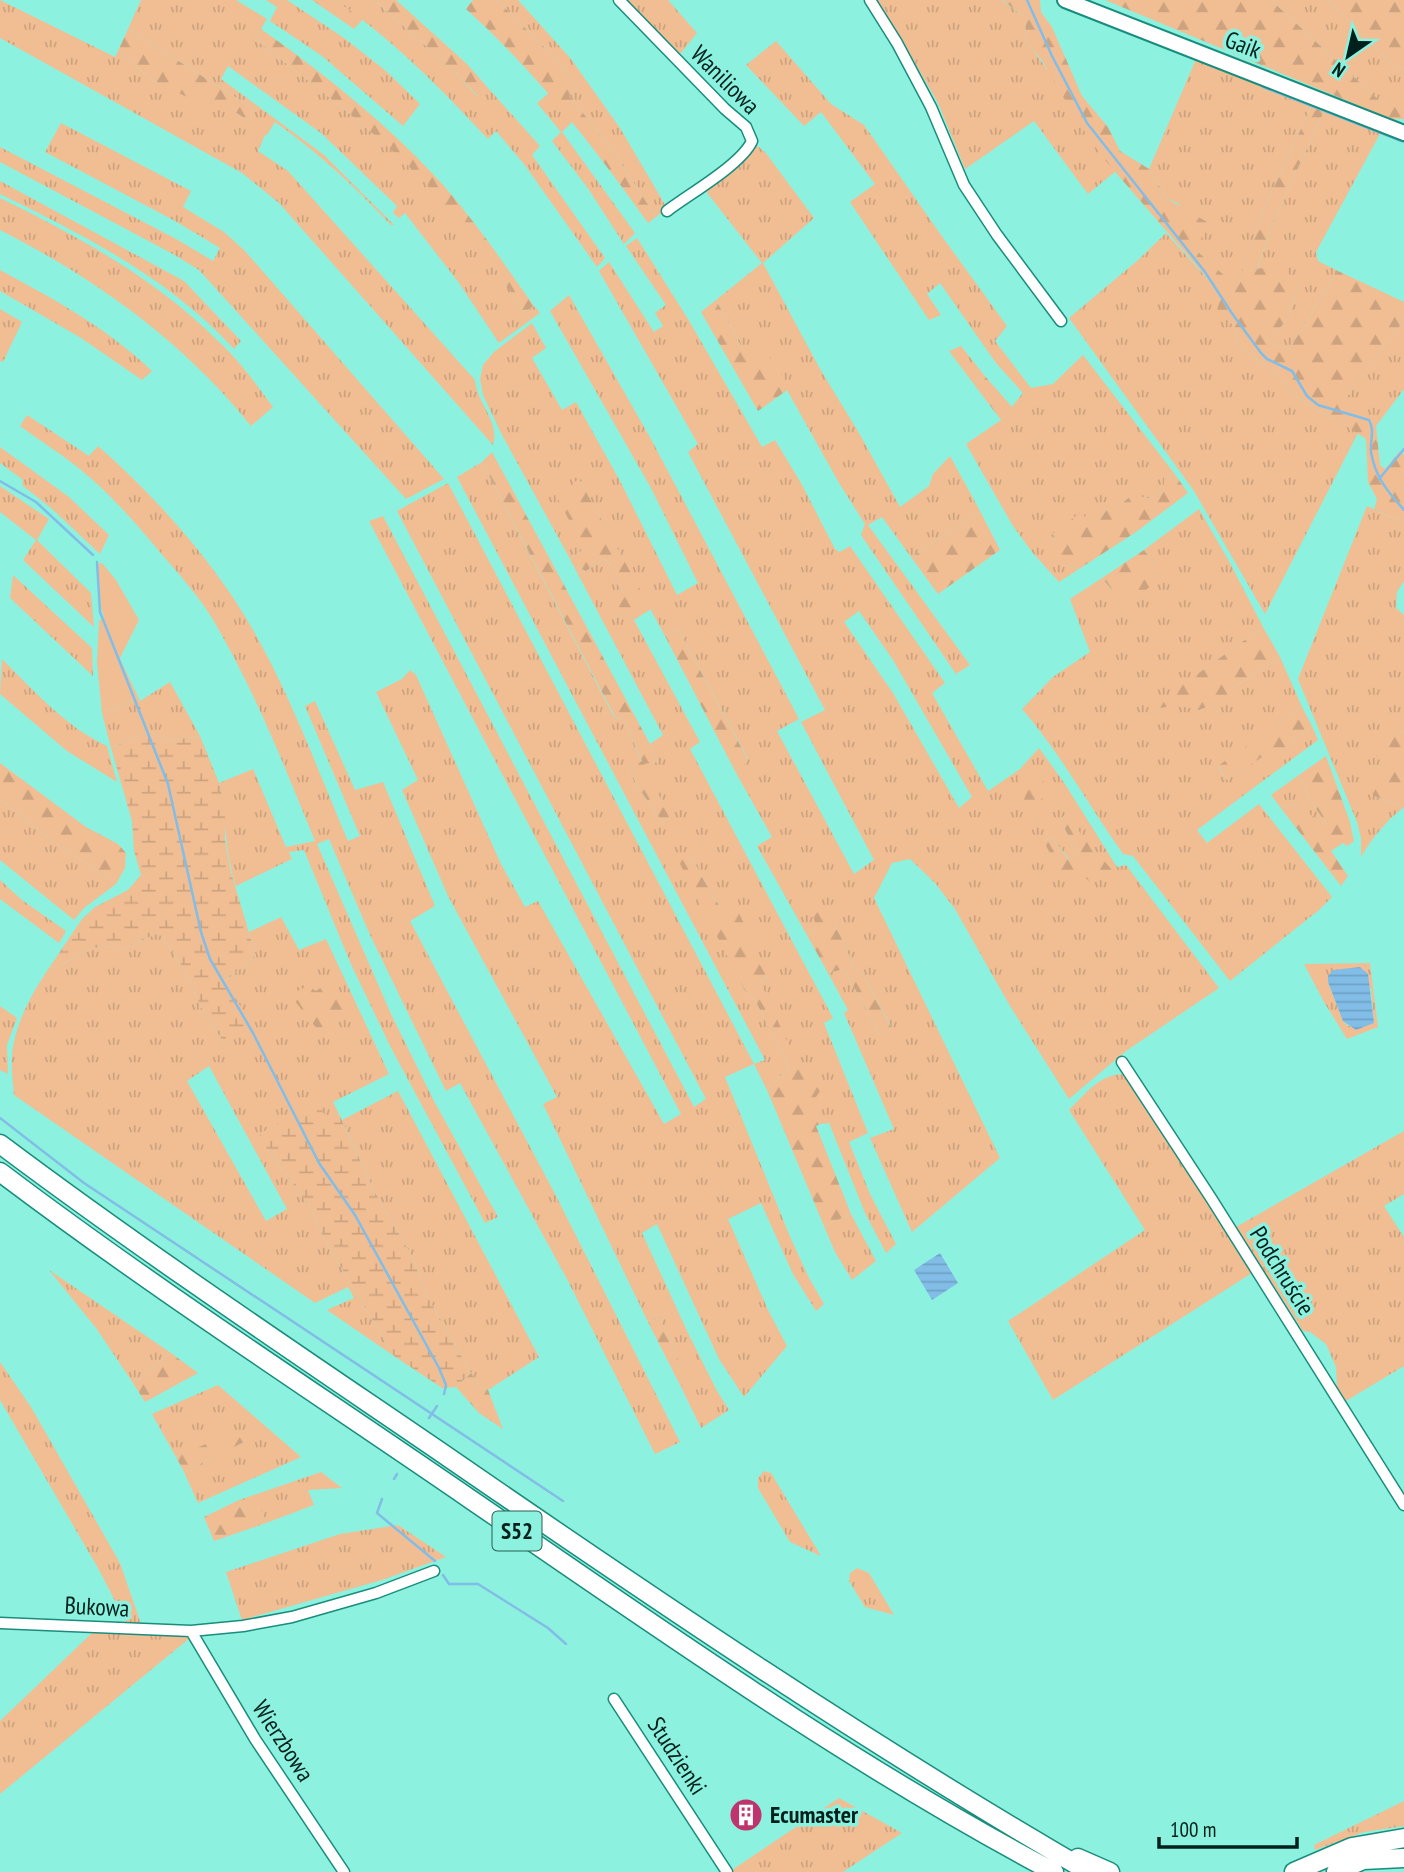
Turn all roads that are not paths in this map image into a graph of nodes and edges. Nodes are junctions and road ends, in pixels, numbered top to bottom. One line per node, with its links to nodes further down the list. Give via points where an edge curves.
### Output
1 (619, 0): 5 (street, Waniliowa, via 746,127 752,141 720,174)
2 (870, 0): 6 (street, via 930,107 964,185)
3 (1065, 0): 4 (street, Gaik)
4 (1404, 133)
5 (667, 211)
6 (1061, 321)
7 (1122, 1062): 10 (street, Podchruście)
8 (0, 1144): 15 (highway, S52, via 141,1247 682,1618)
9 (0, 1172): 17 (highway, S52, via 724,1671)
10 (1404, 1505)
11 (434, 1571): 13 (street, Bukowa, via 292,1617)
12 (0, 1623): 13 (street, Bukowa)
13 (191, 1631): 19 (street, Wierzbowa)
14 (614, 1699): 20 (street, Studzienki)
15 (1012, 1828): 23 (highway, S52); 24 (highway)
16 (1404, 1838): 25 (highway, via 1352,1847)
17 (998, 1842): 21 (highway); 22 (highway, S52)
18 (1404, 1858): 26 (highway, via 1363,1860)
19 (344, 1872)
20 (727, 1872)
21 (1035, 1872)
22 (1054, 1872)
23 (1089, 1872)
24 (1110, 1872)
25 (1294, 1872)
26 (1336, 1872)

